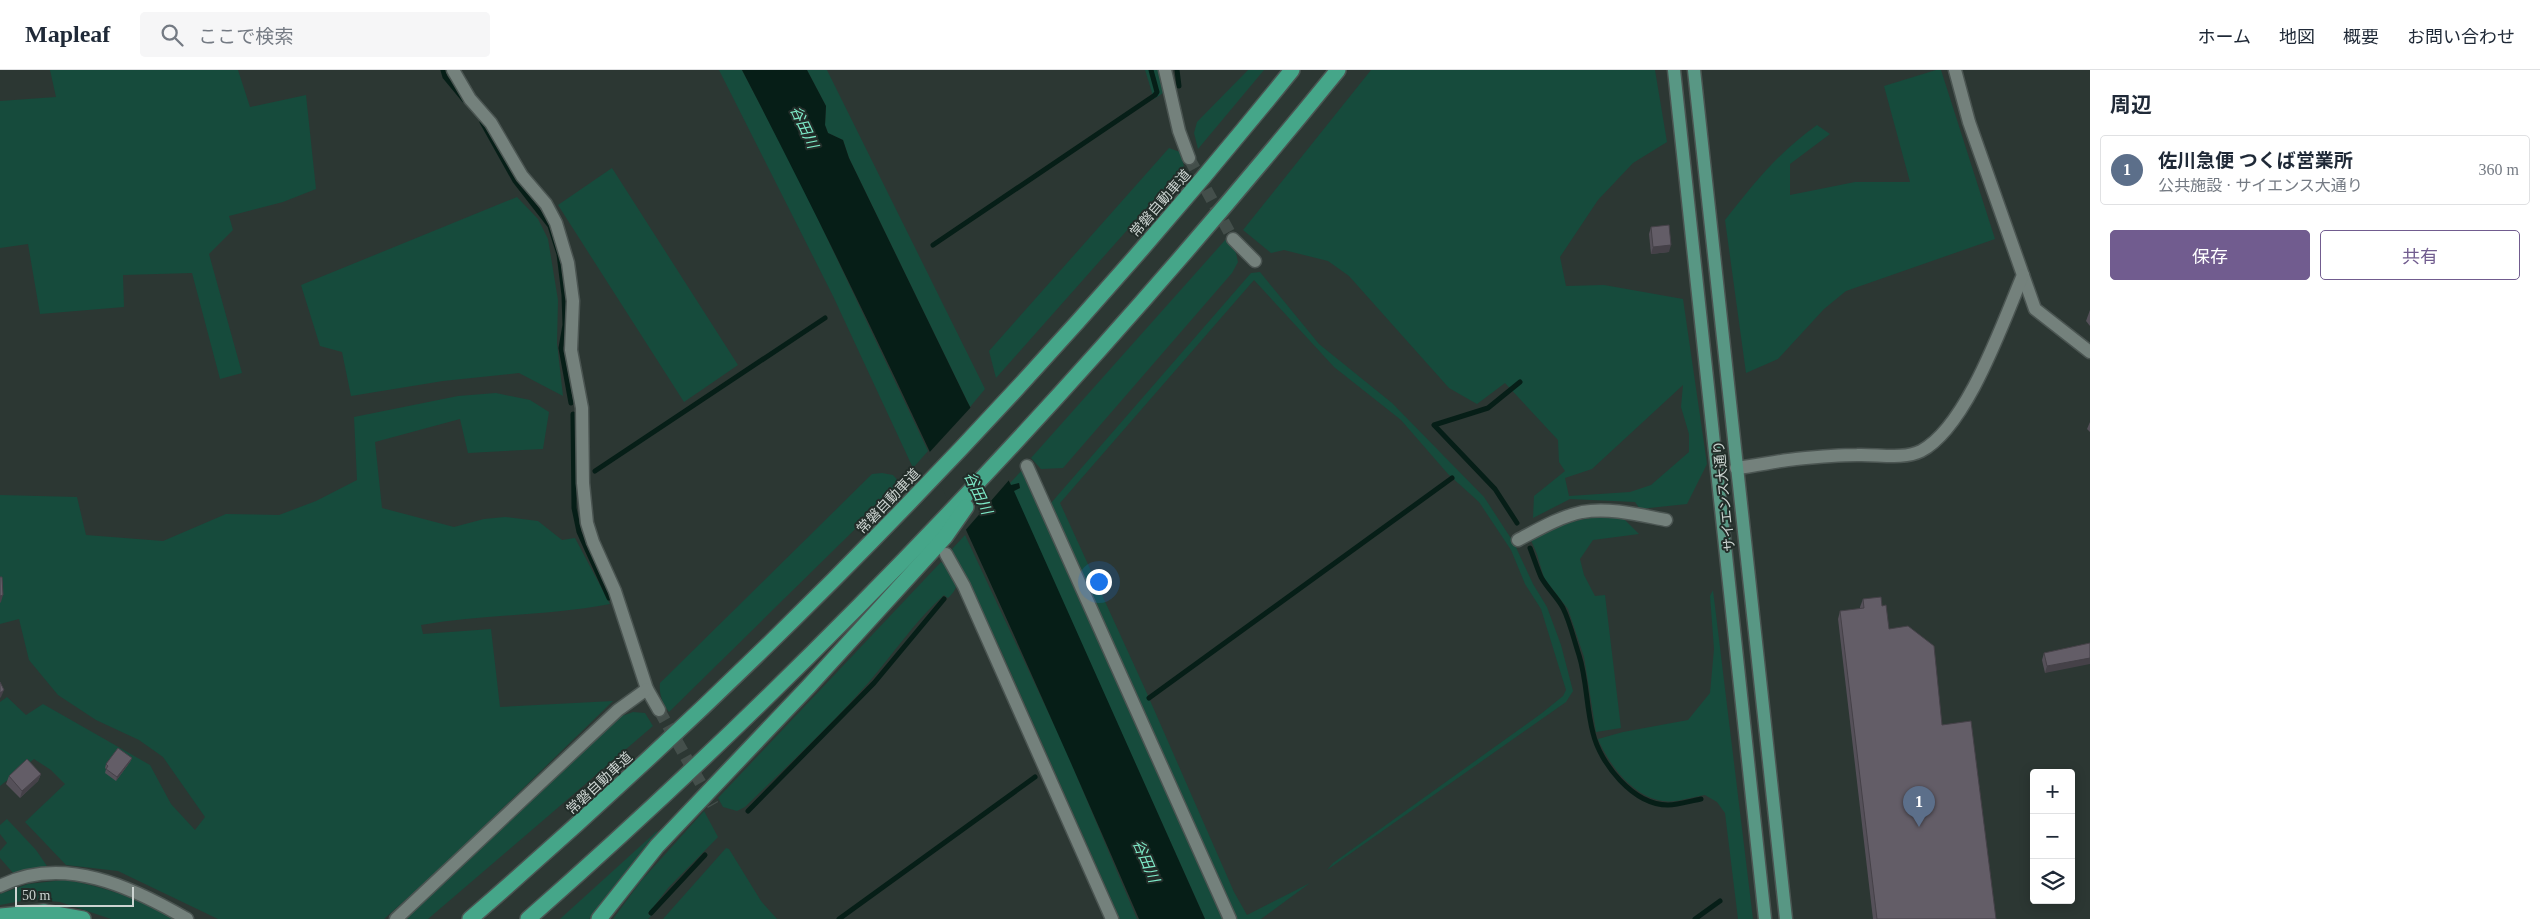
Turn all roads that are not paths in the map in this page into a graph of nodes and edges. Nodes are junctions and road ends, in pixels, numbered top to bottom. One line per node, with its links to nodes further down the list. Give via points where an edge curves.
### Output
1 (453, 70): 19 (street, via 556,223 568,263 573,301 571,350 582,408 587,523 615,591)
2 (1165, 70): 8 (street, via 1179,131)
3 (1292, 70): 21 (highway, 常磐自動車道, via 1179,206 994,414 771,644)
4 (1338, 70): 16 (highway, via 1199,237 1110,340 1011,446)
5 (1674, 70): 33 (main road, サイエンス大通り)
6 (1694, 70): 14 (main road, サイエンス大通り)
7 (1955, 70): 11 (street)
8 (1189, 158)
9 (1233, 239): 10 (street)
10 (1255, 261)
11 (2023, 276): 12 (street, via 2035,309); 14 (street, via 1972,391 1937,439 1920,451 1901,455 1858,454 1795,459)
12 (2090, 352)
13 (1027, 466): 32 (street)
14 (1736, 468): 34 (main road, サイエンス大通り)
15 (1666, 520): 17 (street, via 1624,513 1583,512 1555,521)
16 (942, 530): 29 (highway, via 630,830); 30 (highway, via 809,686 657,846)
17 (1518, 540)
18 (946, 554): 31 (street, via 964,586)
19 (647, 689): 20 (street); 26 (street, via 618,710)
20 (659, 710)
21 (585, 820): 27 (highway); 28 (highway, 常磐自動車道)
22 (0, 886): 25 (street, via 35,876 82,874 149,897)
23 (0, 916): 24 (highway, via 44,912)
24 (83, 919)
25 (187, 919)
26 (396, 919)
27 (459, 919)
28 (470, 919)
29 (528, 919)
30 (599, 919)
31 (1112, 919)
32 (1230, 919)
33 (1765, 919)
34 (1786, 919)

